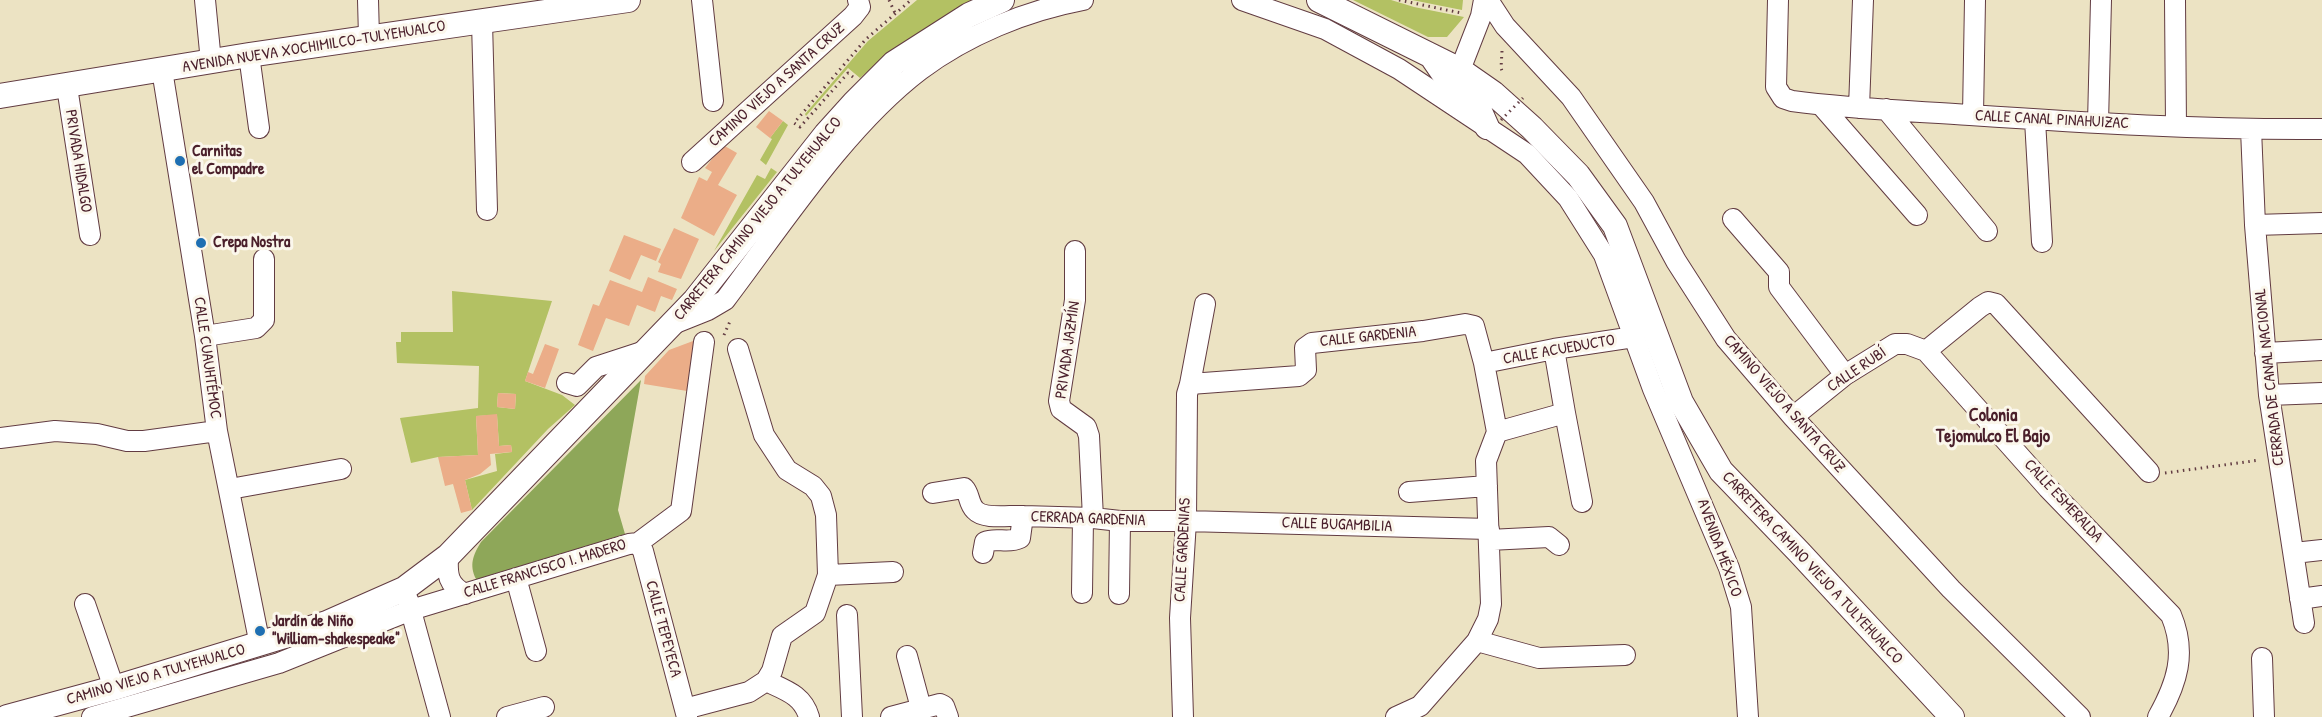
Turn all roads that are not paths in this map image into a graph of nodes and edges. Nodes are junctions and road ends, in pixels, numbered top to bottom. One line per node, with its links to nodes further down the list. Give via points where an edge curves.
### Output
1 (205, 0): 21 (street)
2 (368, 0): 18 (street)
3 (628, 0): 14 (main road, AVENIDA NUEVA XOCHIMILCO-TULYEHUALCO)
4 (702, 0): 26 (street)
5 (1002, 0): 50 (main road, CARRETERA CAMINO VIEJO A TULYEHUALCO, via 969,15 894,63 826,134 718,272)
6 (1083, 0): 50 (street, via 1020,16 963,42 920,70 879,105 833,158 724,300)
7 (1242, 0): 33 (street, AVENIDA MÉXICO, via 1325,29)
8 (1318, 0): 20 (main road, CARRETERA CAMINO VIEJO A TULYEHUALCO)
9 (1778, 0): 27 (street, CALLE CANAL PINAHUIZAC, via 1776,87 1783,98)
10 (1863, 0): 28 (street)
11 (1975, 0): 30 (street)
12 (2101, 0): 32 (street)
13 (2175, 0): 34 (street)
14 (566, 4): 17 (main road, AVENIDA NUEVA XOCHIMILCO-TULYEHUALCO)
15 (859, 4): 38 (street, CAMINO VIEJO A SANTA CRUZ, via 853,16)
16 (1485, 5): 22 (street); 67 (street, CAMINO VIEJO A SANTA CRUZ, via 1571,97 1644,201 1676,261 1726,339)
17 (482, 22): 18 (main road, AVENIDA NUEVA XOCHIMILCO-TULYEHUALCO); 39 (street)
18 (369, 37): 19 (main road, AVENIDA NUEVA XOCHIMILCO-TULYEHUALCO)
19 (249, 55): 21 (main road, AVENIDA NUEVA XOCHIMILCO-TULYEHUALCO); 35 (street)
20 (1430, 55): 22 (main road, CARRETERA CAMINO VIEJO A TULYEHUALCO); 33 (main road, via 1452,86)
21 (211, 62): 23 (main road, AVENIDA NUEVA XOCHIMILCO-TULYEHUALCO)
22 (1460, 69): 124 (main road, CARRETERA CAMINO VIEJO A TULYEHUALCO, via 1532,128 1578,175 1615,226 1681,402 1721,471)
23 (162, 70): 24 (main road, AVENIDA NUEVA XOCHIMILCO-TULYEHUALCO); 51 (street, CALLE CUAUHTÉMOC)
24 (67, 87): 25 (main road, AVENIDA NUEVA XOCHIMILCO-TULYEHUALCO); 45 (street, PRIVADA HIDALGO)
25 (0, 96)
26 (713, 101)
27 (1821, 105): 28 (street, CALLE CANAL PINAHUIZAC); 40 (street)
28 (1859, 108): 29 (street, CALLE CANAL PINAHUIZAC)
29 (1886, 109): 30 (street, CALLE CANAL PINAHUIZAC); 44 (street)
30 (1973, 115): 31 (street, CALLE CANAL PINAHUIZAC)
31 (2035, 120): 32 (street, CALLE CANAL PINAHUIZAC); 46 (street)
32 (2098, 123): 34 (street, CALLE CANAL PINAHUIZAC)
33 (1494, 124): 52 (street, AVENIDA MÉXICO, via 1568,198 1604,255)
34 (2176, 126): 36 (street, CALLE CANAL PINAHUIZAC)
35 (259, 128)
36 (2251, 129): 37 (street, CALLE CANAL PINAHUIZAC); 43 (street, CERRADA DE CANAL NACIONAL)
37 (2322, 129)
38 (692, 162)
39 (487, 210)
40 (1917, 215)
41 (1733, 219): 61 (street, via 1779,272 1779,287)
42 (2322, 223): 43 (street)
43 (2255, 225): 59 (street, CERRADA DE CANAL NACIONAL)
44 (1987, 231)
45 (90, 235)
46 (2042, 242)
47 (1075, 251): 79 (street, PRIVADA JAZMÍN, via 1076,300 1059,401 1061,408 1086,428 1089,436)
48 (264, 259): 51 (street, via 264,320 256,328)
49 (1205, 303): 63 (street, CALLE GARDENIAS)
50 (671, 325): 57 (main road, CARRETERA CAMINO VIEJO A TULYEHUALCO)
51 (205, 336): 68 (street, CALLE CUAUHTÉMOC)
52 (1634, 337): 54 (street, CALLE ACUEDUCTO); 123 (street, AVENIDA MÉXICO, via 1708,514 1741,607)
53 (704, 342): 83 (street, CALLE FRANCISCO I. MADERO, via 681,511)
54 (1554, 349): 60 (street, CALLE ACUEDUCTO); 66 (street)
55 (738, 350): 90 (street, via 764,435 787,470 813,486 821,496 826,515)
56 (2322, 350): 59 (street)
57 (645, 351): 62 (street, via 596,367 577,386); 88 (main road, CARRETERA CAMINO VIEJO A TULYEHUALCO)
58 (1926, 351): 61 (street, CALLE RUBÍ, via 1895,344); 72 (street, via 1988,302 1996,304); 126 (street, CALLE ESMERALDA, via 2048,488 2171,615 2178,633 2176,682)
59 (2265, 352): 65 (street, CERRADA DE CANAL NACIONAL)
60 (1484, 363): 63 (street, CALLE GARDENIA, via 1474,326 1465,324 1312,343 1305,348 1306,370 1299,376); 69 (street)
61 (1845, 375): 67 (street, CALLE RUBÍ)
62 (567, 383)
63 (1190, 384): 81 (street, CALLE GARDENIAS)
64 (2322, 393): 65 (street)
65 (2269, 395): 87 (street, CERRADA DE CANAL NACIONAL)
66 (1565, 413): 69 (street); 77 (street)
67 (1793, 417): 125 (street, CAMINO VIEJO A SANTA CRUZ, via 1952,589)
68 (217, 431): 70 (street, via 144,441 55,431); 74 (street, CALLE CUAUHTÉMOC)
69 (1497, 432): 73 (street, via 1486,461)
70 (0, 438)
71 (341, 469): 74 (street)
72 (2149, 472)
73 (1486, 486): 75 (street); 82 (street)
74 (230, 489): 102 (street, CALLE CUAUHTÉMOC)
75 (1409, 492)
76 (933, 493): 78 (street, via 964,488 974,509 981,514)
77 (1582, 502)
78 (1023, 516): 79 (street, CERRADA GARDENIA); 86 (street, CERRADA GARDENIA, via 1020,538 1013,542 985,542)
79 (1088, 518): 80 (street, CERRADA GARDENIA); 92 (street)
80 (1120, 521): 81 (street, CERRADA GARDENIA); 94 (street)
81 (1186, 521): 82 (street, CALLE BUGAMBILIA); 121 (street, CALLE GARDENIAS, via 1180,618)
82 (1489, 534): 84 (street, CALLE BUGAMBILIA, via 1550,537); 101 (street, via 1491,604)
83 (638, 543): 91 (street, CALLE FRANCISCO I. MADERO); 112 (street, CALLE TEPEYECA)
84 (1559, 545)
85 (2322, 550): 87 (street)
86 (983, 553)
87 (2294, 553): 96 (street, CERRADA DE CANAL NACIONAL)
88 (448, 556): 93 (street, via 447,576 454,588); 97 (main road, CARRETERA CAMINO VIEJO A TULYEHUALCO)
89 (892, 572): 90 (street)
90 (828, 575): 107 (street, via 815,613 782,636)
91 (516, 578): 93 (street, CALLE FRANCISCO I. MADERO); 103 (street)
92 (1083, 593)
93 (465, 594): 97 (street, CALLE FRANCISCO I. MADERO)
94 (1119, 594)
95 (2322, 596): 96 (street)
96 (2300, 598): 100 (street, CERRADA DE CANAL NACIONAL)
97 (408, 599): 102 (main road, CAMINO VIEJO A TULYEHUALCO); 114 (street, CALLE FRANCISCO I. MADERO, via 279,663); 115 (street)
98 (85, 604): 108 (street)
99 (847, 615): 118 (street)
100 (2304, 623)
101 (1477, 641): 104 (street, via 1539,658); 111 (street)
102 (260, 645): 108 (main road, CAMINO VIEJO A TULYEHUALCO)
103 (536, 651)
104 (1625, 655)
105 (907, 656): 110 (street)
106 (2262, 658): 127 (street)
107 (766, 681): 112 (street, via 749,692); 117 (street, via 795,695 806,706)
108 (114, 688): 113 (main road, CAMINO VIEJO A TULYEHUALCO)
109 (544, 707): 116 (street)
110 (921, 708): 119 (street); 120 (street, via 940,704)
111 (1421, 711): 122 (street)
112 (686, 713)
113 (16, 716)
114 (92, 717)
115 (440, 717)
116 (507, 717)
117 (809, 717)
118 (852, 717)
119 (891, 717)
120 (948, 717)
121 (1183, 717)
122 (1396, 717)
123 (1748, 717)
124 (1952, 717)
125 (2080, 717)
126 (2158, 717)
127 (2264, 717)

